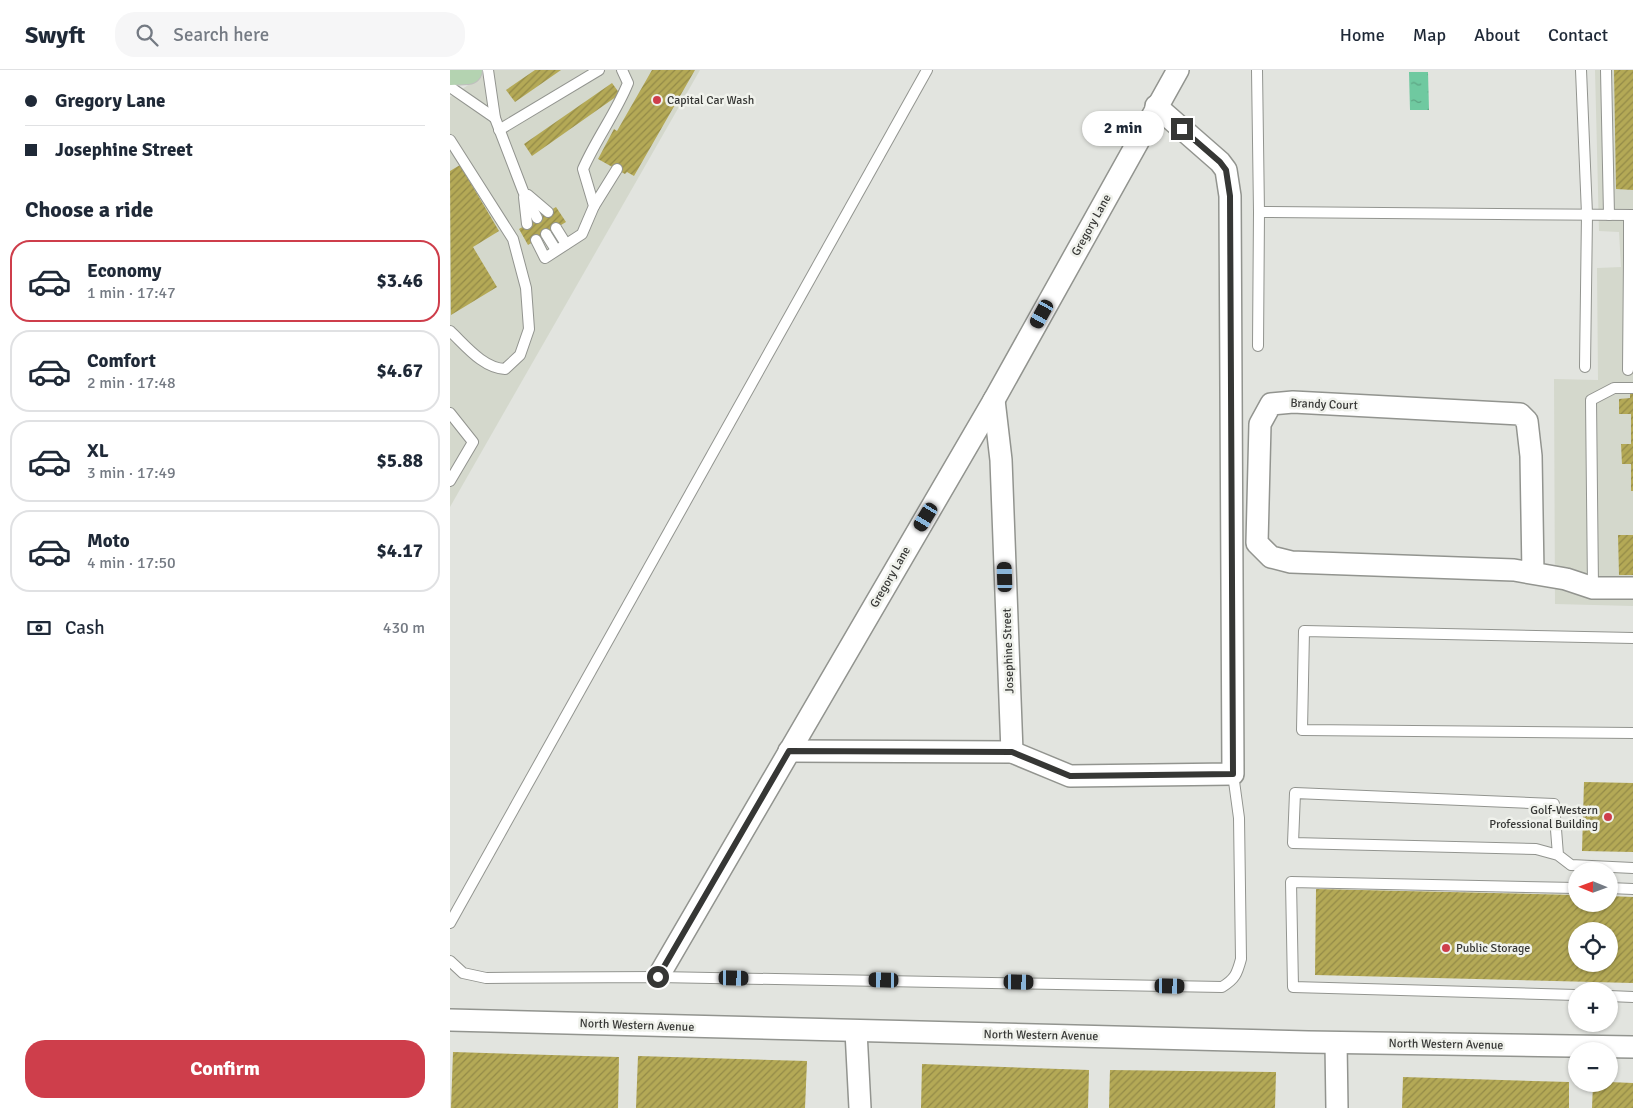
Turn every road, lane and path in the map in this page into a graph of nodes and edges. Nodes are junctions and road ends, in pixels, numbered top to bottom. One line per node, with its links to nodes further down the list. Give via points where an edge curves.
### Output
1 (468, 70): 10 (main road)
2 (488, 70): 13 (lane)
3 (599, 70): 14 (lane)
4 (622, 70): 18 (lane, via 628,84 583,168)
5 (927, 70): 53 (lane)
6 (1178, 70): 12 (street, Gregory Lane)
7 (1257, 70): 20 (lane)
8 (1580, 70): 21 (lane)
9 (1606, 70): 22 (lane)
10 (450, 71)
11 (450, 87): 13 (lane)
12 (1156, 106): 37 (street, Gregory Lane); 47 (street, via 1220,162 1226,170 1230,196)
13 (495, 118): 14 (lane)
14 (500, 130): 17 (lane)
15 (450, 140): 32 (lane, via 513,239 526,288 529,329 520,355 505,369 495,369 480,360)
16 (616, 169): 18 (lane)
17 (523, 191): 19 (lane); 24 (lane); 25 (lane)
18 (594, 206): 29 (lane, via 582,234)
19 (548, 212)
20 (1259, 212): 21 (lane); 33 (lane)
21 (1587, 214): 22 (lane); 34 (lane)
22 (1609, 214): 23 (lane)
23 (1631, 215): 31 (lane)
24 (537, 218)
25 (527, 224)
26 (556, 228): 29 (lane)
27 (546, 234): 30 (lane)
28 (536, 240): 30 (lane, via 545,258)
29 (566, 244): 30 (lane)
30 (556, 250)
31 (1631, 258): 35 (lane)
32 (450, 331)
33 (1258, 346)
34 (1585, 367)
35 (1628, 370)
36 (1633, 388): 41 (lane, via 1614,388 1591,400)
37 (994, 400): 45 (street, Gregory Lane); 46 (street, Josephine Street, via 1001,460)
38 (450, 413): 39 (lane, via 473,442)
39 (450, 481)
40 (1533, 573): 40 (street, Brandy Court, via 1291,562 1271,557 1257,543 1260,424 1271,404 1293,402 1520,414 1527,421 1531,456); 41 (street, Brandy Court)
41 (1593, 588): 42 (street, Brandy Court)
42 (1633, 588)
43 (1633, 638): 44 (lane, via 1304,631 1302,730)
44 (1633, 733)
45 (789, 751): 46 (street); 55 (street, Gregory Lane)
46 (1012, 752): 47 (street, via 1070,776)
47 (1233, 774): 55 (lane, via 1239,818 1240,959 1233,980 1222,987)
48 (1558, 854): 48 (lane, via 1536,848 1293,843 1295,793 1554,804); 49 (lane, via 1571,865)
49 (1633, 868)
50 (1568, 888): 56 (lane, via 1291,882 1293,987)
51 (1618, 888): 52 (lane)
52 (1633, 889)
53 (450, 923)
54 (450, 961): 55 (lane, via 462,973 486,978)
55 (658, 977)
56 (1568, 995)
57 (1618, 996): 58 (lane)
58 (1633, 997)
59 (450, 1020): 60 (street, North Western Avenue)
60 (856, 1031): 61 (street, North Western Avenue); 63 (street)
61 (1336, 1043): 62 (street, North Western Avenue); 64 (street)
62 (1633, 1047)
63 (860, 1108)
64 (1338, 1108)

